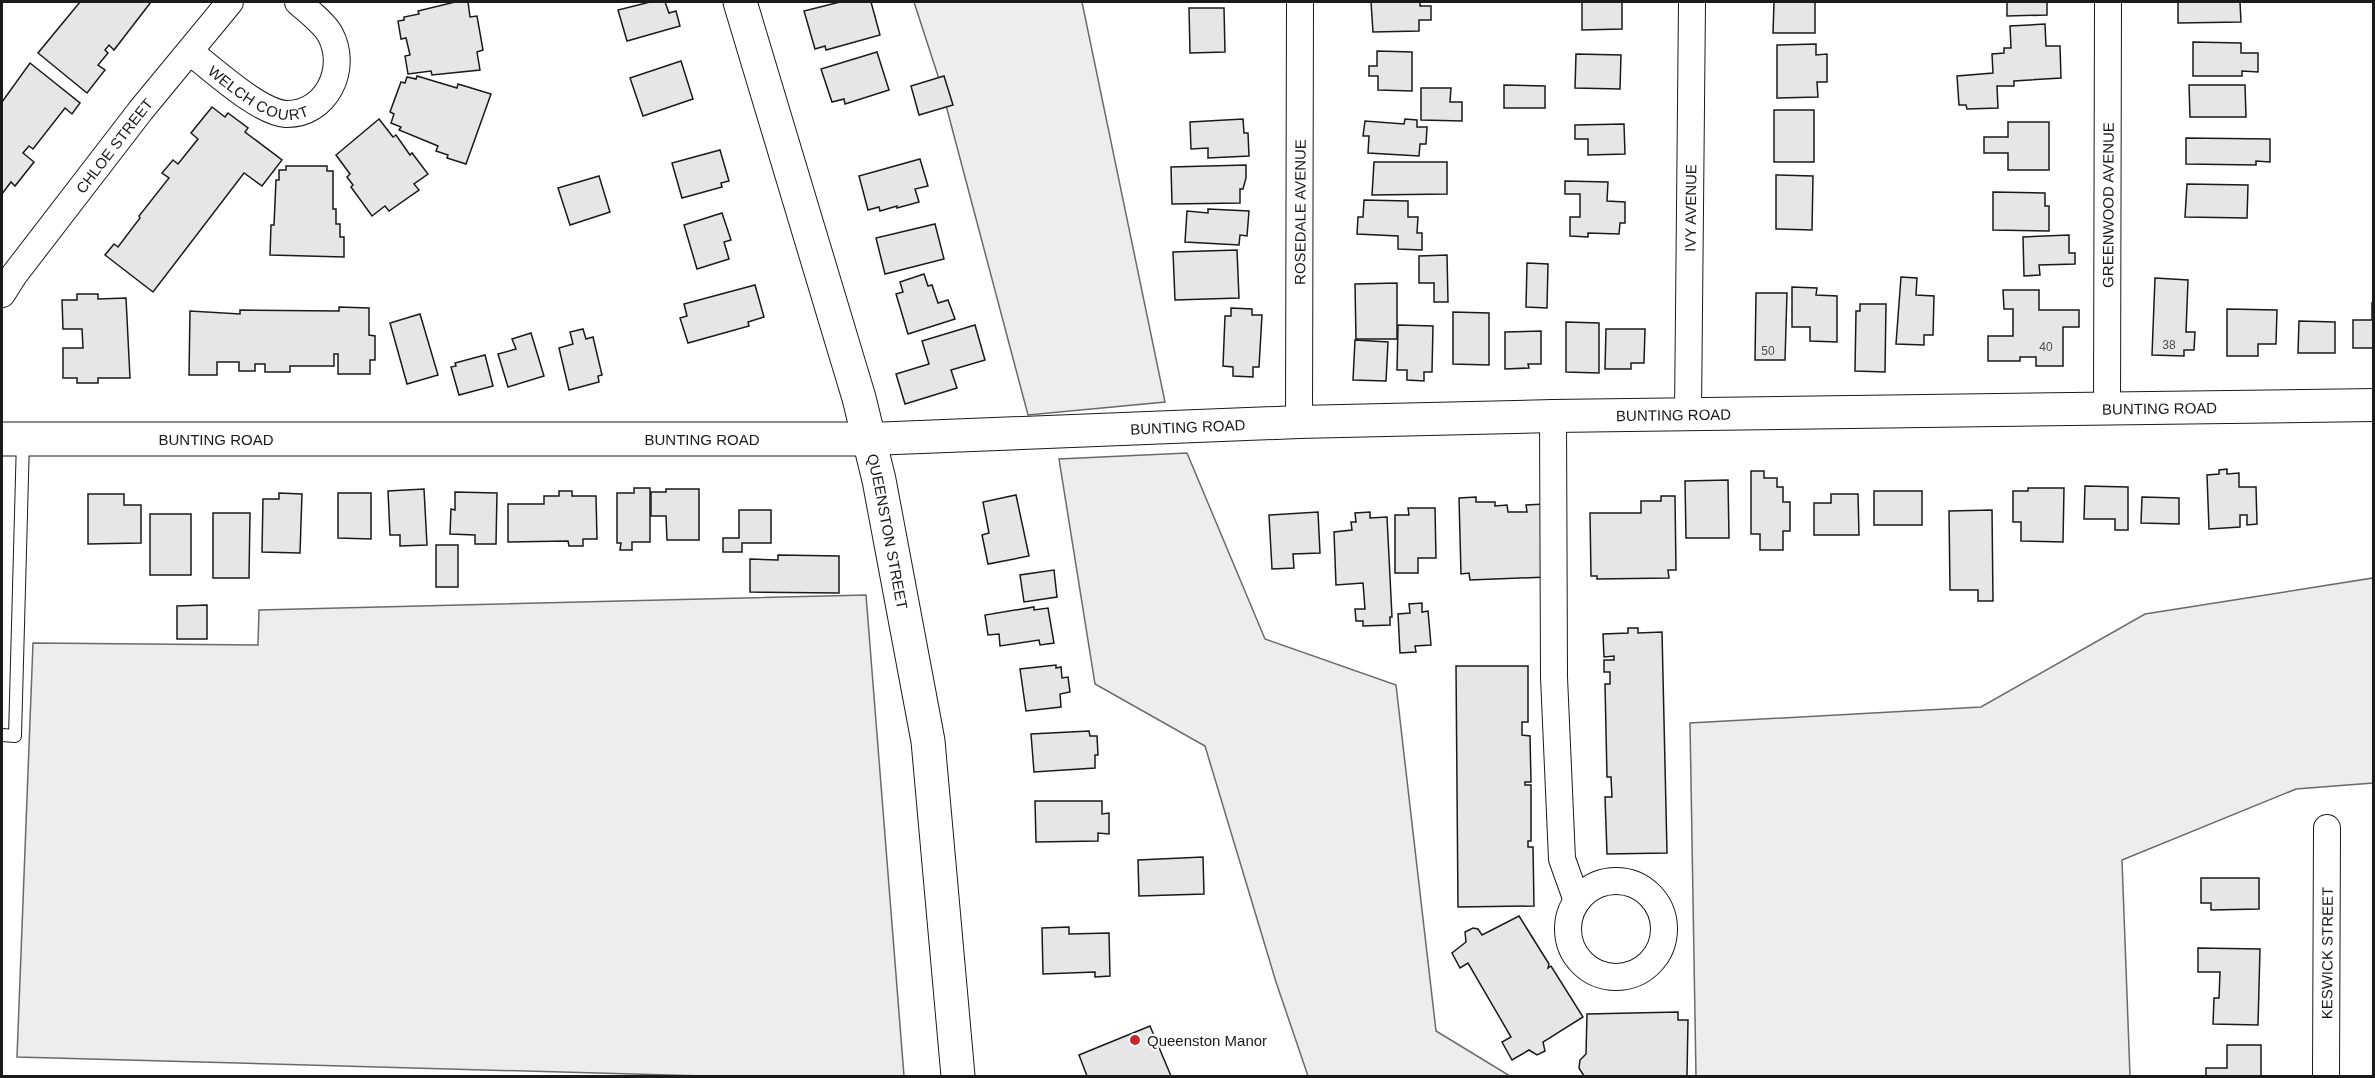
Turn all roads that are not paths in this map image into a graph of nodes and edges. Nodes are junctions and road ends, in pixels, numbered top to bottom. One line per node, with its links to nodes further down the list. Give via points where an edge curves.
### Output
1 (230, 2): 7 (street, CHLOE STREET)
2 (298, 2): 7 (street, WELCH COURT, via 330,34 338,63 333,83 323,99 306,111 284,114 256,103)
3 (740, 2): 14 (main road, QUEENSTON STREET)
4 (1300, 2): 13 (street, ROSEDALE AVENUE)
5 (1692, 2): 11 (street, IVY AVENUE)
6 (2108, 2): 10 (street, GREENWOOD AVENUE)
7 (190, 52): 8 (street, CHLOE STREET, via 134,119)
8 (2, 294)
9 (2373, 405): 10 (street, BUNTING ROAD)
10 (2107, 408): 11 (street, BUNTING ROAD)
11 (1688, 414): 12 (street, BUNTING ROAD)
12 (1553, 416): 13 (street, BUNTING ROAD); 18 (street, via 1554,677 1562,859)
13 (1299, 422): 14 (street, BUNTING ROAD)
14 (870, 439): 15 (main road, BUNTING ROAD); 19 (main road, QUEENSTON STREET, via 928,741)
15 (12, 440): 16 (lane, via 15,736)
16 (2, 735)
17 (2327, 828): 20 (street, KESWICK STREET)
18 (1577, 901)
19 (958, 1077)
20 (2326, 1077)

